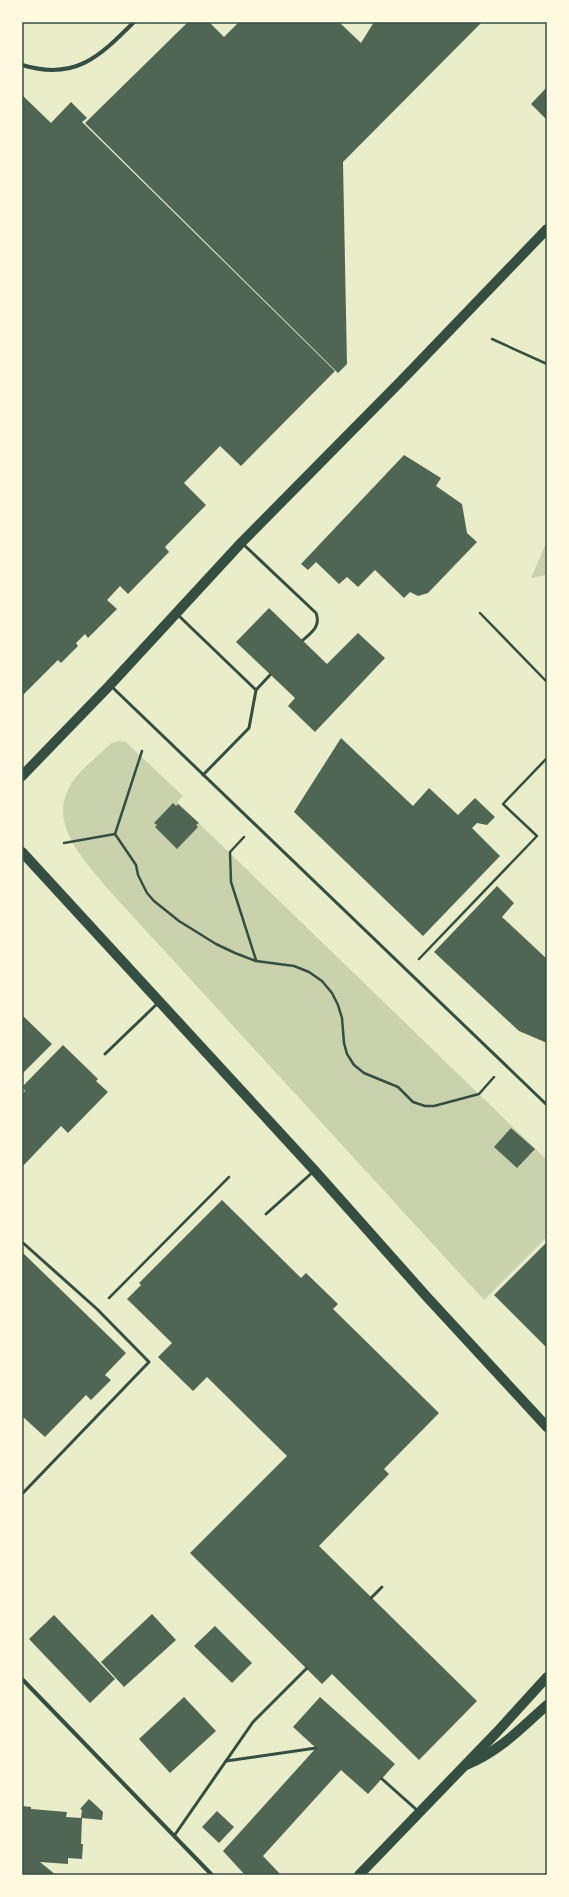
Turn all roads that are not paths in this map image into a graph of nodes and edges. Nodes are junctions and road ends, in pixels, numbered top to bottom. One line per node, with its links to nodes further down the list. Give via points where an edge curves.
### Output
1 (134, 22): 2 (street, via 105,50 78,66 46,70)
2 (22, 65)
3 (547, 229): 4 (main road, via 401,382)
4 (241, 543): 5 (main road); 6 (lane, via 316,613 316,627)
5 (176, 613): 8 (main road); 9 (lane)
6 (303, 640)
7 (270, 675): 9 (lane)
8 (110, 685): 10 (lane); 11 (main road)
9 (256, 690): 10 (lane, via 249,728)
10 (203, 775): 15 (lane)
11 (22, 776)
12 (22, 852): 13 (main road)
13 (159, 1001): 14 (lane); 16 (main road)
14 (105, 1054)
15 (547, 1105)
16 (315, 1171): 17 (lane); 19 (main road)
17 (266, 1214)
18 (22, 1242): 21 (lane, via 98,1309 150,1362)
19 (543, 1423): 20 (main road)
20 (547, 1434)
21 (22, 1494)
22 (382, 1587): 23 (lane)
23 (371, 1598)
24 (307, 1668): 29 (lane, via 253,1722)
25 (547, 1677): 30 (main road)
26 (22, 1679): 33 (street)
27 (547, 1705): 30 (main road, via 495,1751)
28 (316, 1748): 29 (lane)
29 (226, 1761): 33 (lane)
30 (461, 1768): 32 (main road)
31 (382, 1779): 32 (lane)
32 (418, 1812): 35 (main road)
33 (174, 1836): 34 (street)
34 (212, 1875)
35 (359, 1875)

